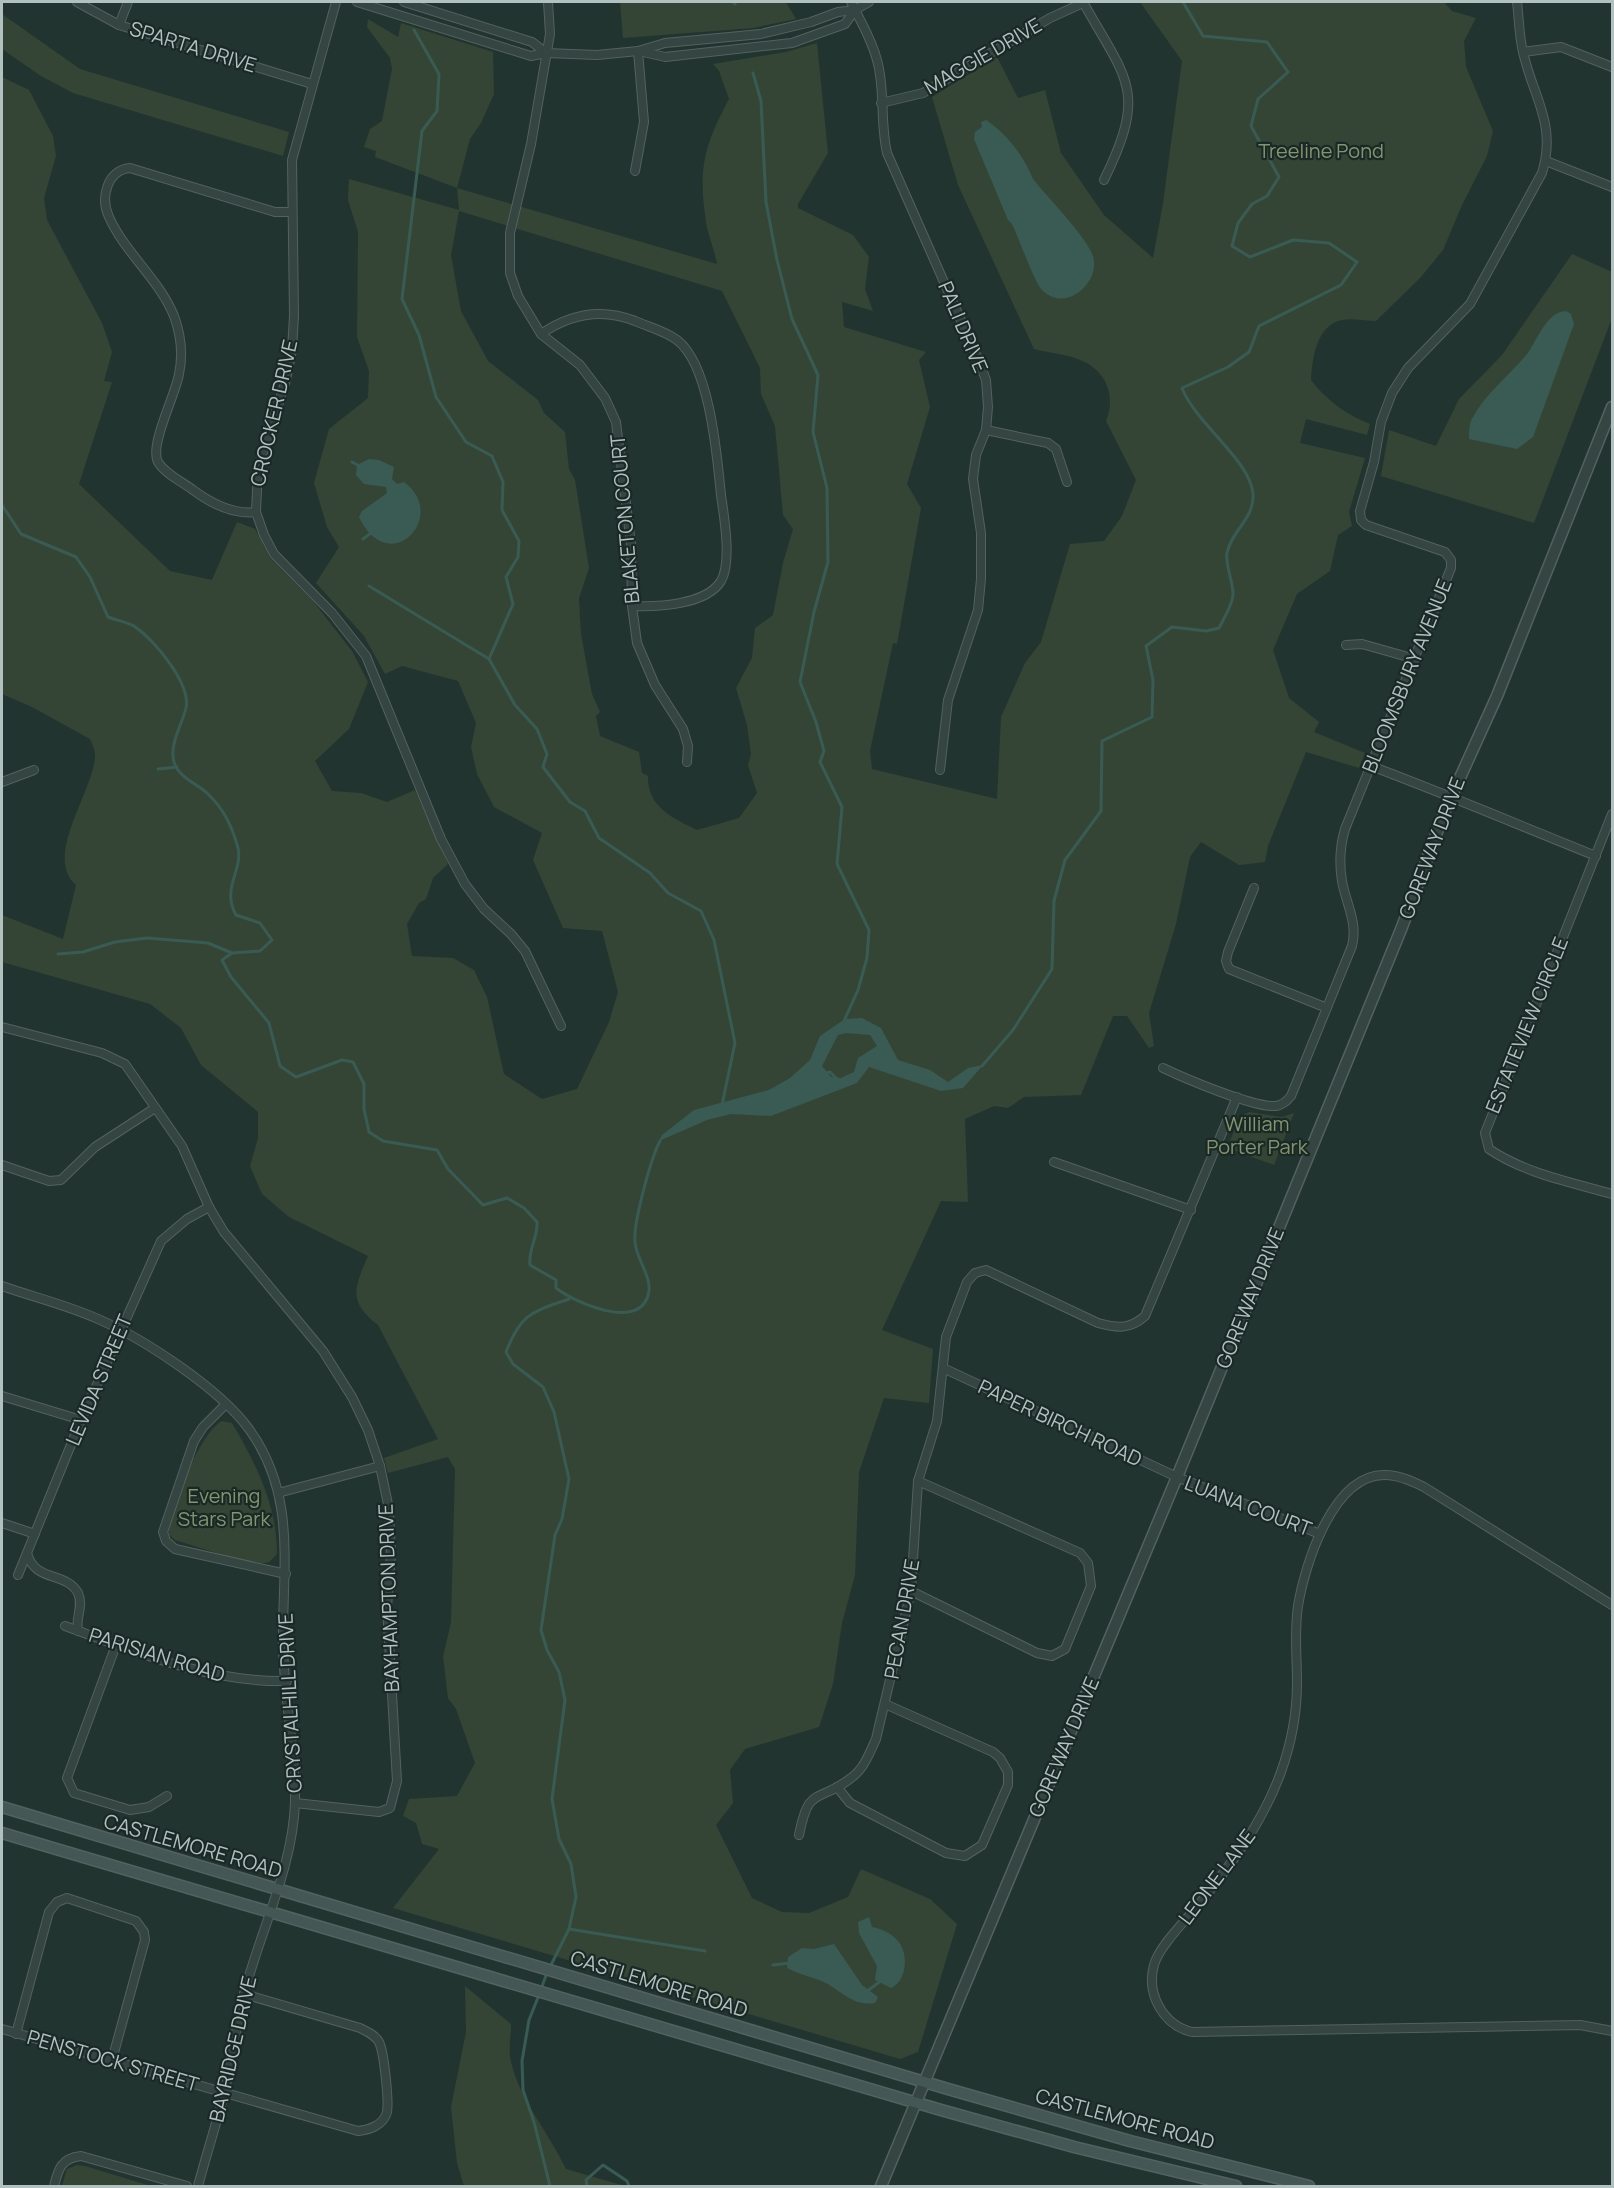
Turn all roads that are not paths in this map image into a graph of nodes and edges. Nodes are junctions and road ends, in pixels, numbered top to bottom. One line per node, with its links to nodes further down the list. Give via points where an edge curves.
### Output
1 (77, 2): 12 (street, SPARTA DRIVE)
2 (128, 2): 12 (street)
3 (336, 2): 17 (street, CROCKER DRIVE)
4 (357, 2): 15 (street, via 531,56)
5 (404, 2): 15 (street, via 532,42)
6 (548, 2): 15 (street, BLAKETON COURT)
7 (851, 2): 11 (street, PALI DRIVE)
8 (869, 2): 11 (street)
9 (1083, 2): 18 (street, MAGGIE DRIVE, via 922,93); 21 (street, via 1116,58 1128,94 1126,129)
10 (1517, 2): 14 (street, BLOOMSBURY AVENUE)
11 (855, 10): 13 (street, via 768,32 665,42); 13 (street, via 845,24 792,43 666,57); 18 (street, PALI DRIVE, via 878,61)
12 (119, 25): 17 (street, SPARTA DRIVE)
13 (638, 51): 15 (street, via 584,56); 20 (street, via 644,122)
14 (1523, 52): 16 (street, via 1561,48); 19 (street, BLOOMSBURY AVENUE, via 1546,118)
15 (546, 53): 24 (street, BLAKETON COURT, via 508,252 514,285)
16 (1612, 67)
17 (312, 84): 23 (street, CROCKER DRIVE, via 292,160)
18 (881, 103): 26 (street, PALI DRIVE, via 884,139 892,168 983,370)
19 (1546, 161): 22 (street); 31 (street, BLOOMSBURY AVENUE, via 1476,295 1400,380 1380,429 1361,520 1376,530 1445,552 1451,560 1449,575)
20 (635, 171)
21 (1104, 180)
22 (1612, 187)
23 (291, 212): 28 (street, CROCKER DRIVE, via 292,350 258,468); 28 (street, via 275,212 130,168 112,175 105,201 111,222 167,302 177,327 180,371 157,446 157,460 205,499 242,513)
24 (541, 334): 29 (street, BLAKETON COURT, via 580,365 605,398 616,422 631,544); 29 (street, via 562,322 590,314 625,317 679,341 695,366 706,397 715,431 724,520 726,561 722,579 706,594 689,600)
25 (1612, 407): 37 (street, GOREWAY DRIVE, via 1497,696)
26 (986, 430): 27 (street, via 1056,448); 35 (street, PALI DRIVE, via 976,455 973,479 982,556 978,610 948,700)
27 (1066, 482)
28 (256, 512): 42 (street, CROCKER DRIVE, via 274,554 332,613 366,656 441,839 465,884 525,951)
29 (632, 606): 32 (street, BLAKETON COURT, via 637,643 655,686 683,729)
30 (1346, 645): 31 (street, via 1362,644)
31 (1415, 659): 33 (street, BLOOMSBURY AVENUE)
32 (687, 762)
33 (1371, 765): 37 (street); 41 (street, BLOOMSBURY AVENUE, via 1342,838 1341,872 1354,931 1352,946)
34 (34, 770): 36 (street)
35 (940, 770)
36 (2, 782)
37 (1450, 797): 39 (street); 59 (street, GOREWAY DRIVE, via 1402,927)
38 (1612, 814): 39 (street, ESTATEVIEW CIRCLE)
39 (1596, 856): 49 (street, ESTATEVIEW CIRCLE, via 1485,1133 1489,1149 1506,1161)
40 (1254, 888): 41 (street, via 1228,952 1229,969)
41 (1327, 1008): 45 (street, BLOOMSBURY AVENUE, via 1285,1103 1269,1106)
42 (561, 1026)
43 (2, 1027): 46 (street, BAYHAMPTON DRIVE, via 102,1053 125,1064)
44 (1163, 1068): 45 (street, BLOOMSBURY AVENUE)
45 (1237, 1097): 51 (street)
46 (155, 1108): 48 (street, via 95,1148 61,1180 50,1181); 50 (street, BAYHAMPTON DRIVE, via 182,1146)
47 (1054, 1162): 51 (street)
48 (2, 1165)
49 (1612, 1194)
50 (209, 1207): 53 (street, LEVIDA STREET, via 161,1241); 58 (street, BAYHAMPTON DRIVE, via 224,1232 323,1351 364,1422)
51 (1191, 1210): 54 (street, PECAN DRIVE, via 1145,1316 1136,1324 1117,1328 1098,1323 986,1270 975,1273 967,1282 946,1337)
52 (2, 1286): 53 (street, CRYSTALHILL DRIVE)
53 (121, 1329): 56 (street, CRYSTALHILL DRIVE); 57 (street, LEVIDA STREET)
54 (943, 1368): 59 (street, PAPER BIRCH ROAD); 60 (street, PECAN DRIVE, via 937,1421)
55 (2, 1396): 57 (street)
56 (226, 1404): 61 (street, CRYSTALHILL DRIVE, via 259,1446); 66 (street, via 194,1441 163,1532 166,1541 175,1549)
57 (81, 1420): 63 (street, LEVIDA STREET)
58 (380, 1466): 61 (street); 77 (street, BAYHAMPTON DRIVE, via 389,1509 391,1555 387,1607 397,1781 394,1800 390,1808 379,1812)
59 (1177, 1477): 64 (street, LUANA COURT); 88 (street, GOREWAY DRIVE)
60 (918, 1481): 68 (street, PECAN DRIVE); 68 (street, via 1080,1553 1092,1578 1065,1649 1052,1656 1037,1653)
61 (278, 1494): 66 (street, CRYSTALHILL DRIVE, via 287,1551)
62 (2, 1523): 63 (street)
63 (35, 1534): 65 (street, LEVIDA STREET)
64 (1320, 1534): 69 (street, LEONE LANE, via 1341,1496 1359,1482 1384,1475 1405,1478); 85 (street, LEONE LANE, via 1298,1608 1294,1649 1297,1684 1292,1727 1280,1774 1255,1828 1232,1863 1164,1946 1154,1964 1152,1988 1156,2004 1180,2029 1192,2032 1581,2025)
65 (27, 1552): 67 (street, LEVIDA STREET); 71 (street, via 33,1567 75,1589 81,1605 76,1622)
66 (286, 1574): 73 (street, CRYSTALHILL DRIVE, via 283,1638)
67 (18, 1575)
68 (911, 1591): 74 (street, PECAN DRIVE)
69 (1612, 1605)
70 (65, 1626): 71 (street, PARISIAN ROAD)
71 (78, 1631): 72 (street, PARISIAN ROAD)
72 (116, 1645): 73 (street, PARISIAN ROAD, via 219,1676); 76 (street, via 67,1778 75,1792 130,1810 149,1807)
73 (287, 1681): 77 (street, CRYSTALHILL DRIVE)
74 (885, 1704): 75 (street, PECAN DRIVE, via 866,1760 853,1777); 75 (street, via 1000,1758 1008,1772 1008,1785 982,1845 965,1856 946,1853 850,1803)
75 (837, 1787): 80 (street, PECAN DRIVE, via 814,1796 806,1805)
76 (167, 1796)
77 (295, 1803): 81 (street, CRYSTALHILL DRIVE)
78 (2, 1807): 81 (main road, CASTLEMORE ROAD)
79 (2, 1833): 82 (main road, CASTLEMORE ROAD)
80 (799, 1835)
81 (277, 1889): 82 (street, CRYSTALHILL DRIVE); 88 (main road, CASTLEMORE ROAD)
82 (270, 1912): 83 (street, BAYRIDGE DRIVE); 90 (main road, CASTLEMORE ROAD)
83 (244, 1994): 89 (street, BAYRIDGE DRIVE); 89 (street, PENSTOCK STREET, via 373,2035 383,2051 387,2112 380,2123 358,2131)
84 (2, 2029): 86 (street, PENSTOCK STREET)
85 (1612, 2031)
86 (16, 2034): 87 (street, PENSTOCK STREET); 87 (street, via 49,1912 67,1898 136,1921 144,1932)
87 (112, 2060): 89 (street, PENSTOCK STREET)
88 (925, 2082): 90 (street, GOREWAY DRIVE); 96 (main road, CASTLEMORE ROAD)
89 (225, 2092): 93 (street, BAYRIDGE DRIVE)
90 (916, 2102): 94 (street, GOREWAY DRIVE); 95 (main road, CASTLEMORE ROAD)
91 (54, 2187): 92 (street, via 58,2168 64,2161 81,2156)
92 (187, 2187)
93 (198, 2187)
94 (881, 2187)
95 (1236, 2187)
96 (1309, 2187)

